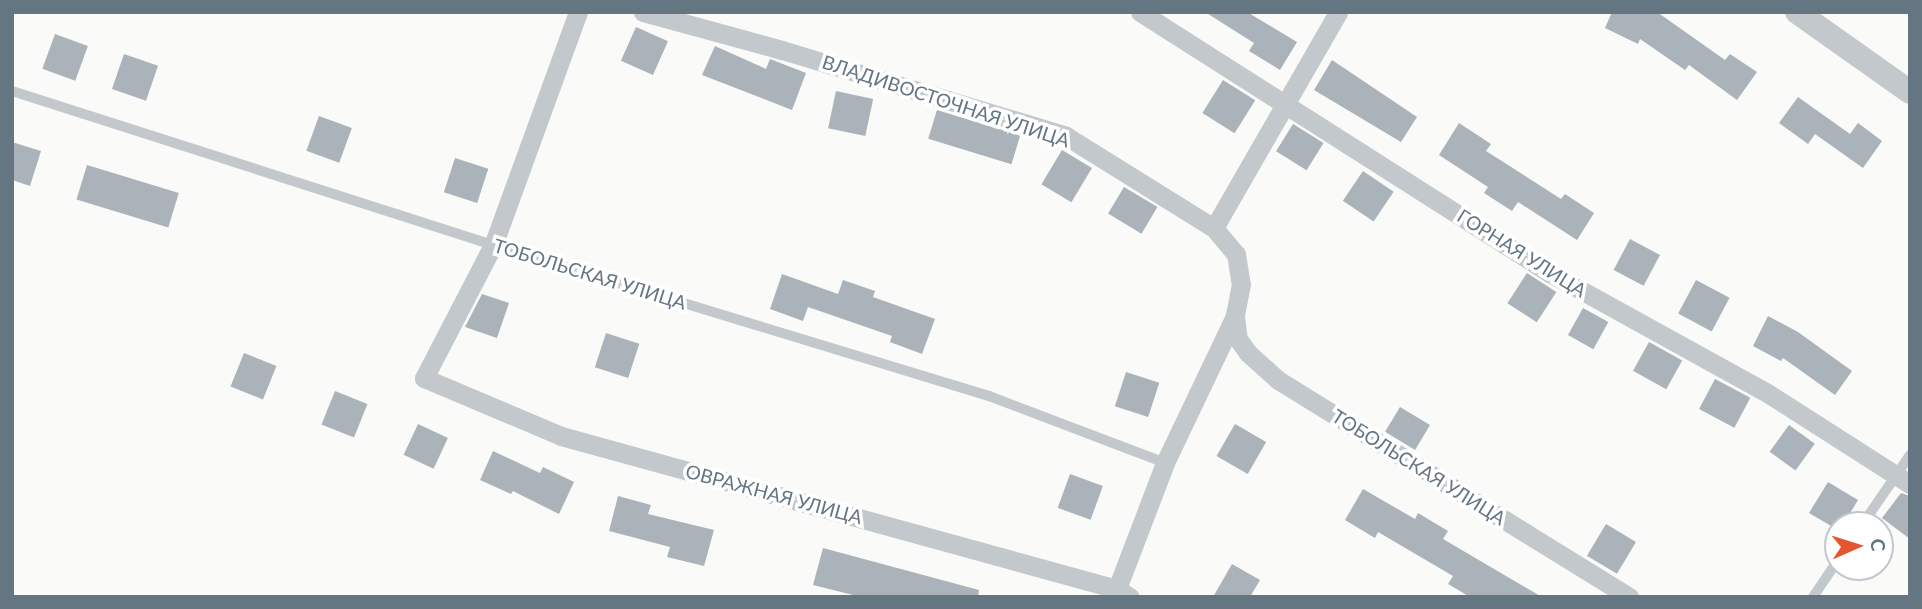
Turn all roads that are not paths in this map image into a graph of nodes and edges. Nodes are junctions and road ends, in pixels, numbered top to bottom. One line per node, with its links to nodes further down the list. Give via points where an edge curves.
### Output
1 (578, 12): 10 (street)
2 (643, 12): 9 (street, ВЛАДИВОСТОЧНАЯ УЛИЦА, via 1066,136)
3 (1140, 12): 8 (street, ГОРНАЯ УЛИЦА)
4 (1338, 12): 8 (street)
5 (1797, 12): 7 (street)
6 (12, 91): 10 (lane, ТОБОЛЬСКАЯ УЛИЦА)
7 (1910, 92)
8 (1285, 103): 9 (street); 14 (street, ГОРНАЯ УЛИЦА, via 1550,273 1769,394)
9 (1214, 228): 11 (street, ВЛАДИВОСТОЧНАЯ УЛИЦА, via 1236,254 1241,284)
10 (493, 245): 13 (lane, ТОБОЛЬСКАЯ УЛИЦА, via 989,396); 17 (street, ОВРАЖНАЯ УЛИЦА, via 424,378 561,436)
11 (1235, 316): 13 (street, ВЛАДИВОСТОЧНАЯ УЛИЦА); 18 (street, ТОБОЛЬСКАЯ УЛИЦА, via 1238,338 1248,353 1278,380)
12 (1910, 455): 14 (lane)
13 (1165, 463): 17 (street, ВЛАДИВОСТОЧНАЯ УЛИЦА)
14 (1903, 479): 15 (lane)
15 (1874, 511)
16 (1824, 581): 19 (lane)
17 (1123, 593)
18 (1629, 597)
19 (1813, 597)

